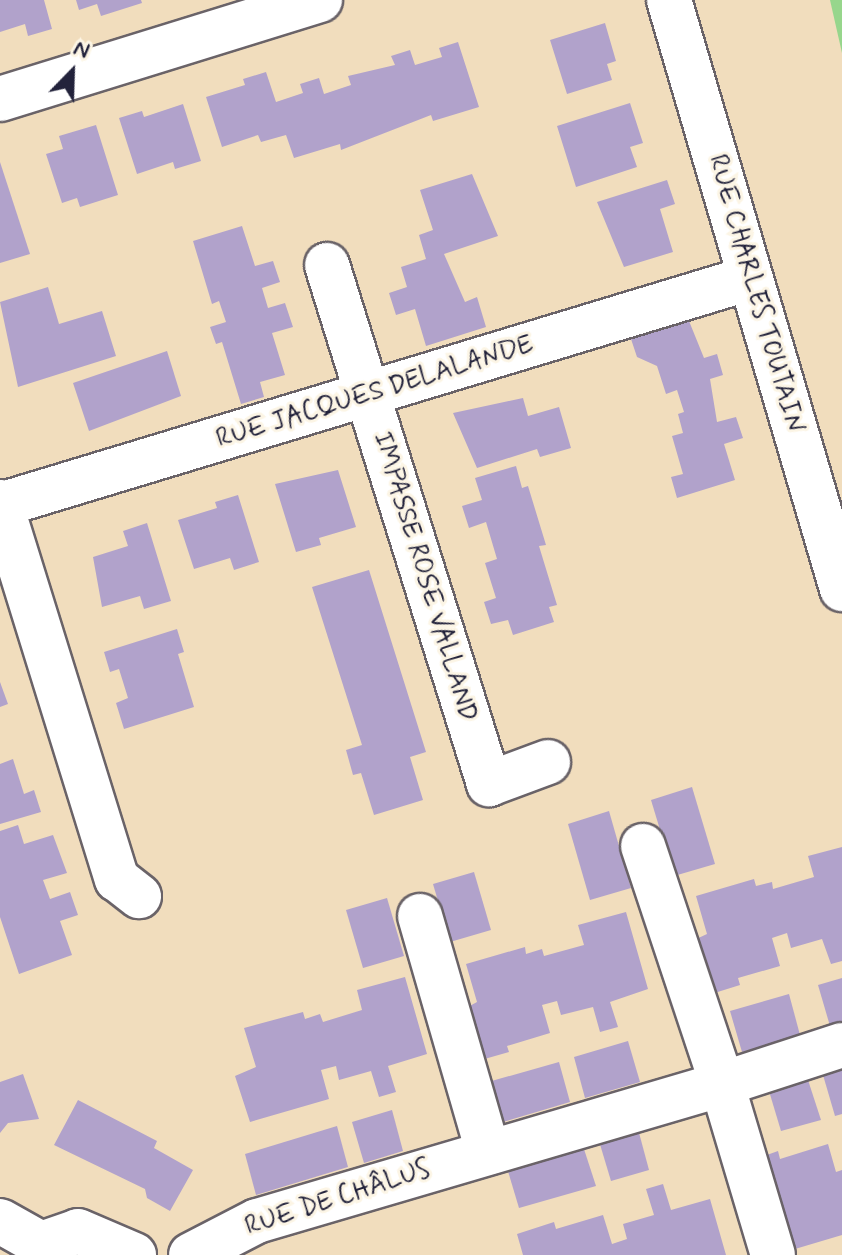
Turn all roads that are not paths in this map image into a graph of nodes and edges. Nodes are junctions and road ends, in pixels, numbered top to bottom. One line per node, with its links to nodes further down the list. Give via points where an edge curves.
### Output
1 (320, 0): 3 (street)
2 (669, 0): 5 (street, RUE CHARLES TOUTAIN)
3 (0, 99)
4 (327, 265): 6 (street, IMPASSE ROSE VALLAND)
5 (750, 278): 6 (street, RUE JACQUES DELALANDE); 8 (street, RUE CHARLES TOUTAIN)
6 (368, 395): 7 (street, RUE JACQUES DELALANDE); 9 (street, IMPASSE ROSE VALLAND, via 489,784)
7 (0, 504): 11 (street, via 117,879)
8 (842, 589)
9 (548, 762)
10 (643, 846): 14 (street)
11 (139, 896)
12 (420, 916): 15 (street)
13 (842, 1045): 14 (street, RUE DE CHÂLUS)
14 (722, 1084): 15 (street, RUE DE CHÂLUS); 20 (street)
15 (488, 1152): 19 (street, RUE DE CHÂLUS, via 257,1221)
16 (0, 1221): 17 (street)
17 (40, 1250): 18 (street, via 78,1231)
18 (134, 1255)
19 (191, 1255)
20 (773, 1255)

